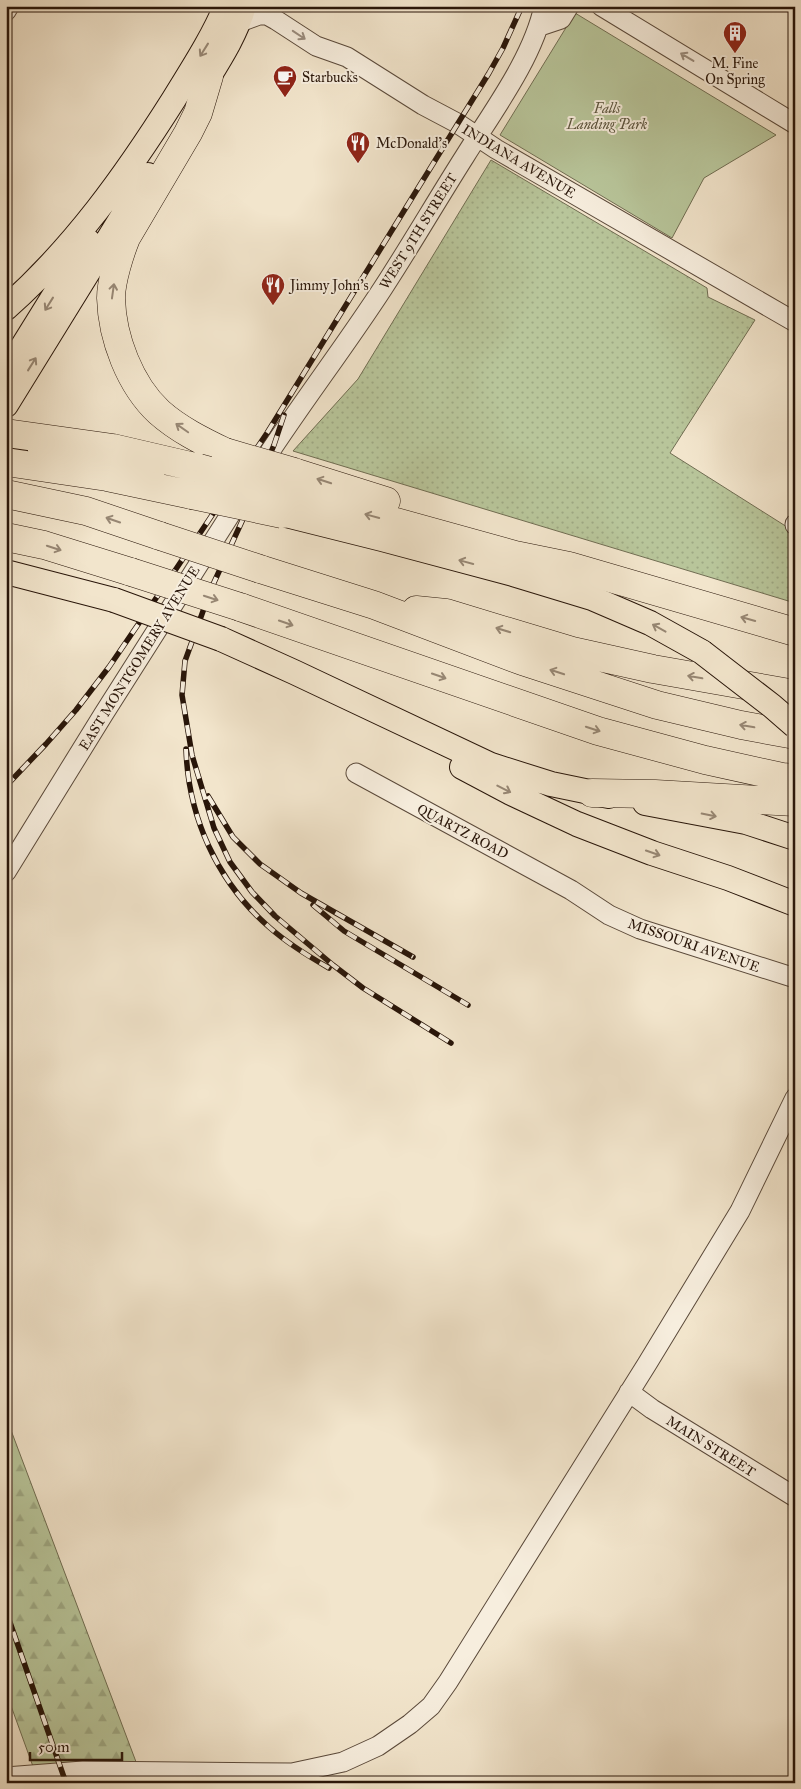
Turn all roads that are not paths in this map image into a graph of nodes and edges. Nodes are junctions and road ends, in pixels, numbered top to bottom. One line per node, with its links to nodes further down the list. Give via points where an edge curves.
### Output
1 (9, 6): 5 (street)
2 (544, 6): 7 (street, WEST 9TH STREET)
3 (569, 6): 7 (street, via 561,19)
4 (601, 6): 9 (street, one-way to 4)
5 (6, 11)
6 (237, 11): 8 (main road, via 227,47); 10 (street, INDIANA AVENUE, one-way to 10, via 267,16 316,46 347,57); 11 (main road, one-way to 11, via 211,38)
7 (540, 26): 10 (street, WEST 9TH STREET, via 518,70)
8 (209, 76): 15 (main road, one-way to 8); 18 (highway, one-way to 8, bridge, via 159,412 135,382 117,343 111,297 121,250 188,133)
9 (795, 124)
10 (477, 137): 13 (street, INDIANA AVENUE); 16 (street, WEST 9TH STREET, via 382,290)
11 (137, 158): 12 (main road, via 70,244); 14 (main road, one-way to 14)
12 (6, 308)
13 (795, 322)
14 (6, 373)
15 (6, 405)
16 (274, 445): 33 (street, EAST MONTGOMERY AVENUE)
17 (12, 447): 18 (highway, bridge, via 107,477)
18 (288, 493): 23 (highway, one-way to 18, via 569,566 518,544); 26 (main road, one-way to 18, bridge, via 702,652 650,623 592,598 382,539)
19 (6, 494): 22 (highway, one-way to 19, bridge, via 86,511)
20 (6, 538): 29 (highway, one-way to 29, bridge, via 44,545 240,607 598,731 705,760)
21 (6, 572): 24 (main road, bridge, via 114,600)
22 (374, 605): 25 (highway, one-way to 22, via 581,653 446,612); 27 (highway, one-way to 22, via 658,706 522,661)
23 (795, 632)
24 (294, 672): 30 (main road, via 491,765); 35 (main road, one-way to 35, via 337,702 510,793 652,853)
25 (795, 694)
26 (795, 726)
27 (795, 735)
28 (356, 773): 34 (street, QUARTZ ROAD)
29 (795, 778)
30 (592, 793): 31 (highway); 32 (main road, one-way to 32, via 746,822)
31 (795, 802)
32 (795, 838)
33 (6, 872)
34 (571, 890): 36 (street, MISSOURI AVENUE, via 640,929)
35 (795, 904)
36 (795, 978)
37 (795, 1098): 38 (street, via 740,1211)
38 (628, 1392): 39 (street, MAIN STREET); 41 (street, via 431,1706 378,1746 343,1762 292,1773 83,1771)
39 (795, 1497)
40 (6, 1777): 41 (street)
41 (26, 1779)

